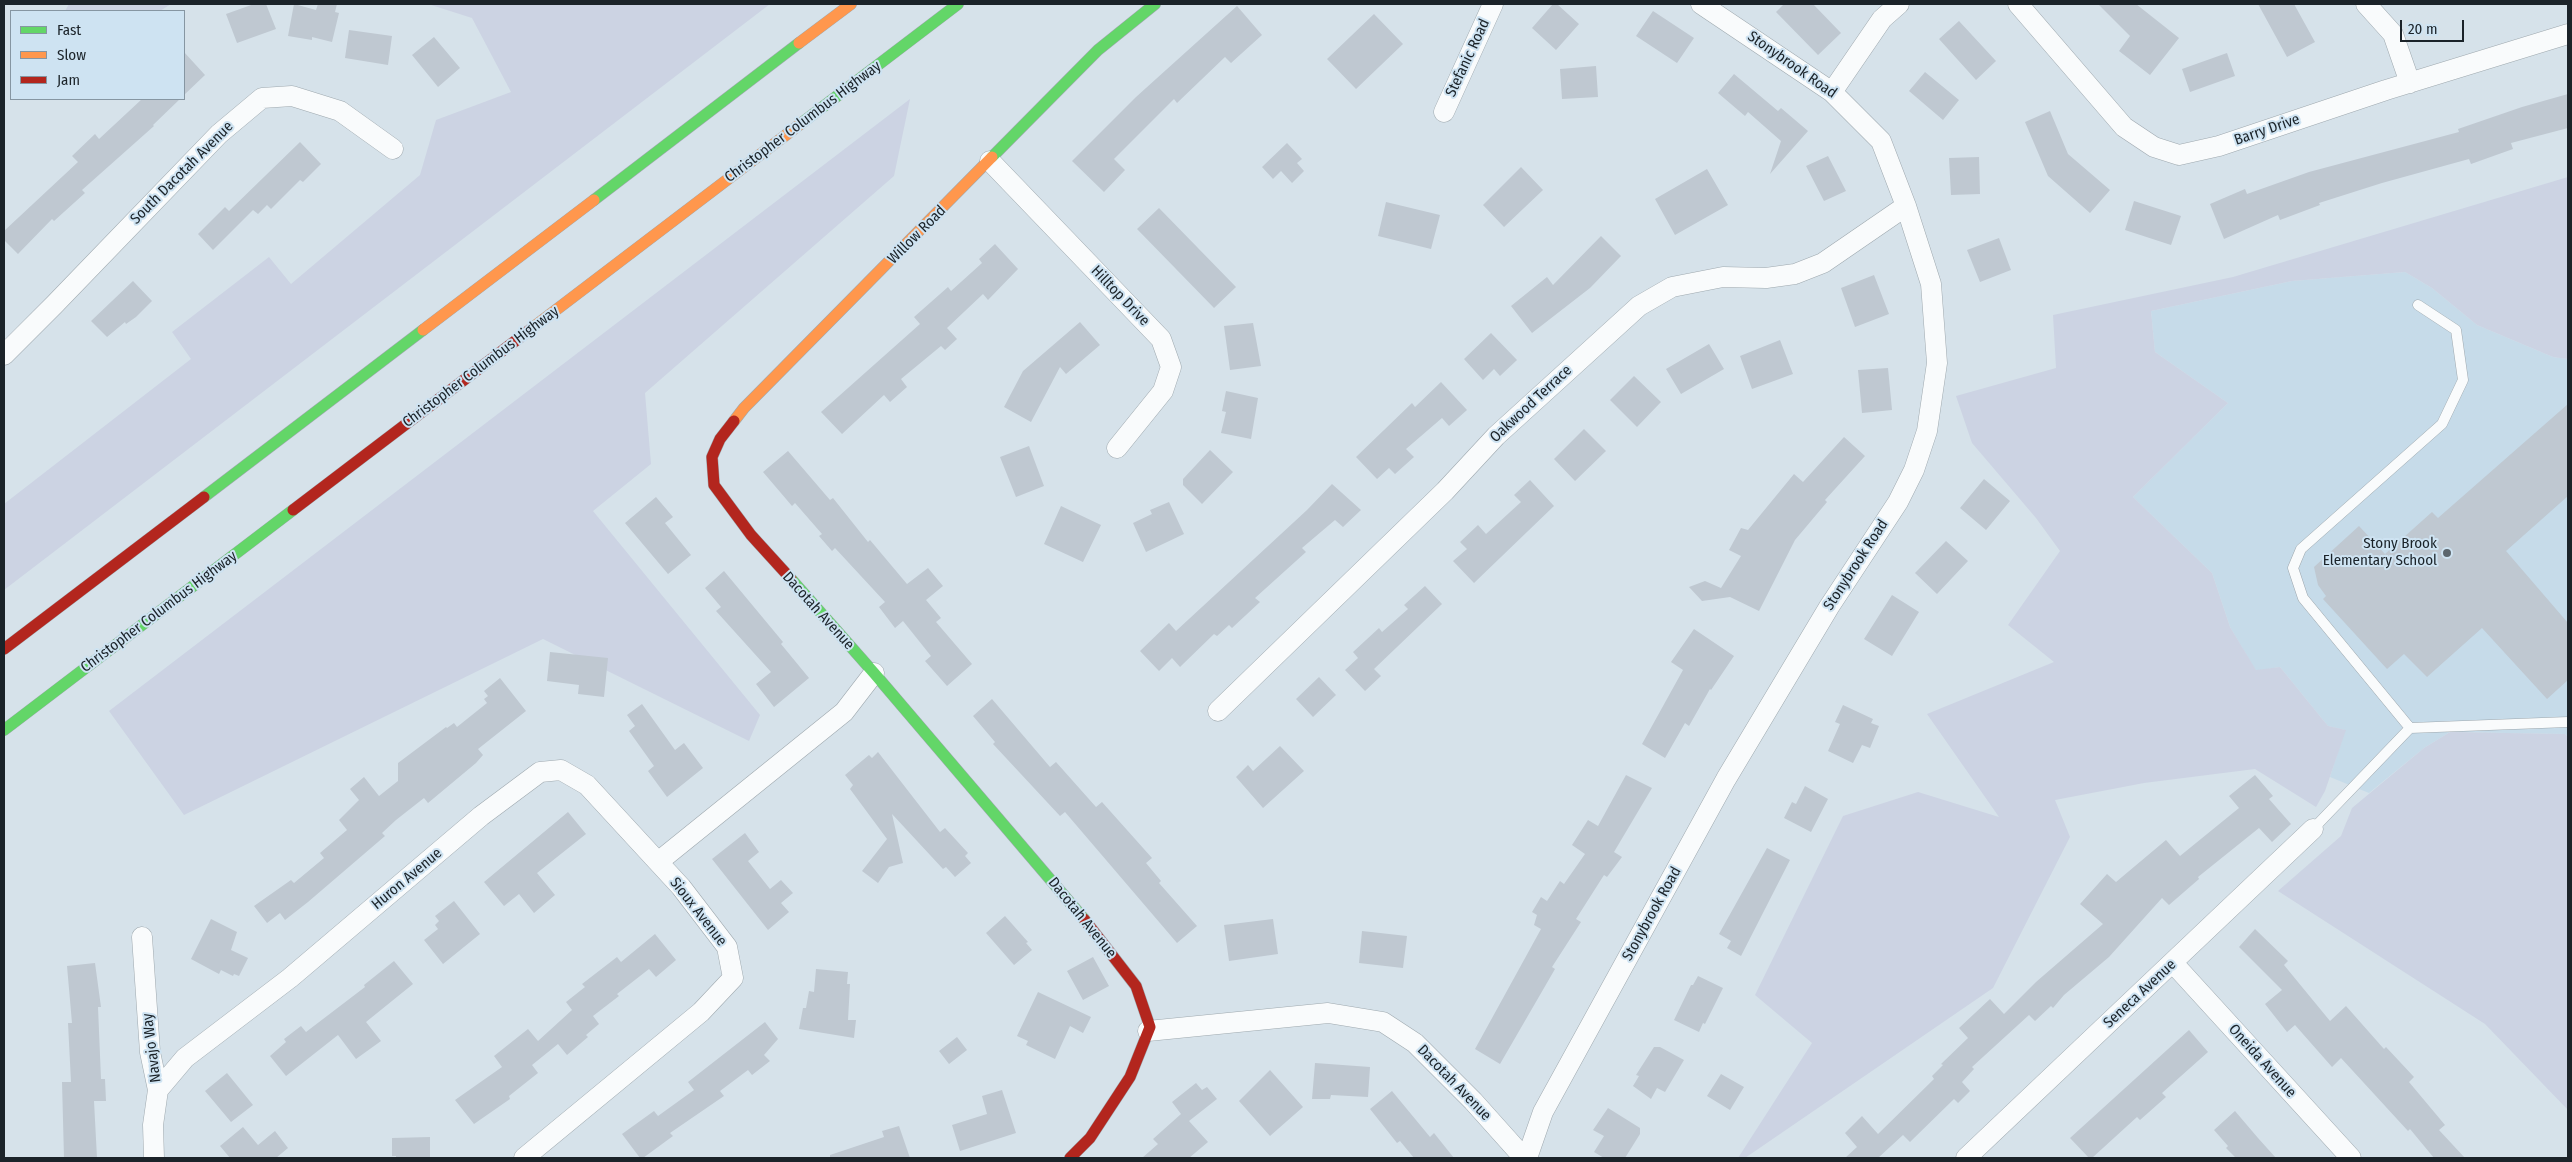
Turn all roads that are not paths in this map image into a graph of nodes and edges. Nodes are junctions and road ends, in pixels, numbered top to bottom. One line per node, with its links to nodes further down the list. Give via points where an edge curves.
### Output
1 (851, 4): 20 (main road)
2 (958, 4): 25 (main road, Christopher Columbus Highway)
3 (1155, 4): 14 (main road, Willow Road, via 1098,50)
4 (1493, 4): 12 (street, Stefanic Road)
5 (1701, 4): 11 (street, Stonybrook Road)
6 (1899, 4): 11 (street, via 1882,19)
7 (2018, 4): 10 (street, Barry Drive, via 2124,127 2154,147 2179,154 2219,146)
8 (2366, 4): 10 (street, via 2393,34)
9 (2568, 34): 10 (street, Barry Drive)
10 (2410, 83)
11 (1832, 92): 15 (street, Stonybrook Road, via 1881,140)
12 (1444, 112)
13 (393, 149): 17 (street, South Dacotah Avenue, via 340,111 292,96 262,98 219,134)
14 (990, 161): 18 (street, Hilltop Drive, via 1162,339 1171,367 1163,391); 19 (main road, Willow Road, via 744,408 720,439 712,457)
15 (1906, 206): 22 (street, Oakwood Terrace, via 1823,262 1795,274 1723,278 1672,287 1639,306 1496,436 1445,491); 35 (street, Stonybrook Road, via 1931,284 1937,362 1927,431 1914,470 1898,502 1829,607 1726,778 1543,1112)
16 (2418, 305): 24 (lane, via 2456,330 2463,380 2442,424 2301,550 2293,568 2303,598)
17 (4, 355)
18 (1116, 448)
19 (714, 485): 21 (main road, Dacotah Avenue, via 751,535)
20 (4, 649)
21 (874, 673): 27 (street, via 844,712); 30 (main road, Dacotah Avenue, via 1094,931 1136,986 1150,1026)
22 (1218, 711)
23 (2568, 722): 24 (lane)
24 (2410, 728): 26 (lane)
25 (4, 730)
26 (2313, 829): 29 (street, Seneca Avenue)
27 (658, 862): 31 (street, Huron Avenue, via 587,785 561,770 540,772 481,816 290,978 185,1058); 33 (street, Sioux Avenue, via 727,947 733,978 701,1012)
28 (142, 937): 31 (street, Navajo Way, via 150,1052)
29 (2174, 963): 36 (street, Seneca Avenue); 37 (street, Oneida Avenue)
30 (1148, 1032): 34 (main road, via 1130,1077 1090,1138); 35 (street, Dacotah Avenue, via 1328,1013 1383,1022 1415,1043)
31 (158, 1090): 32 (street, Navajo Way, via 152,1125)
32 (154, 1158)
33 (524, 1158)
34 (1070, 1158)
35 (1526, 1158)
36 (1966, 1158)
37 (2351, 1158)

